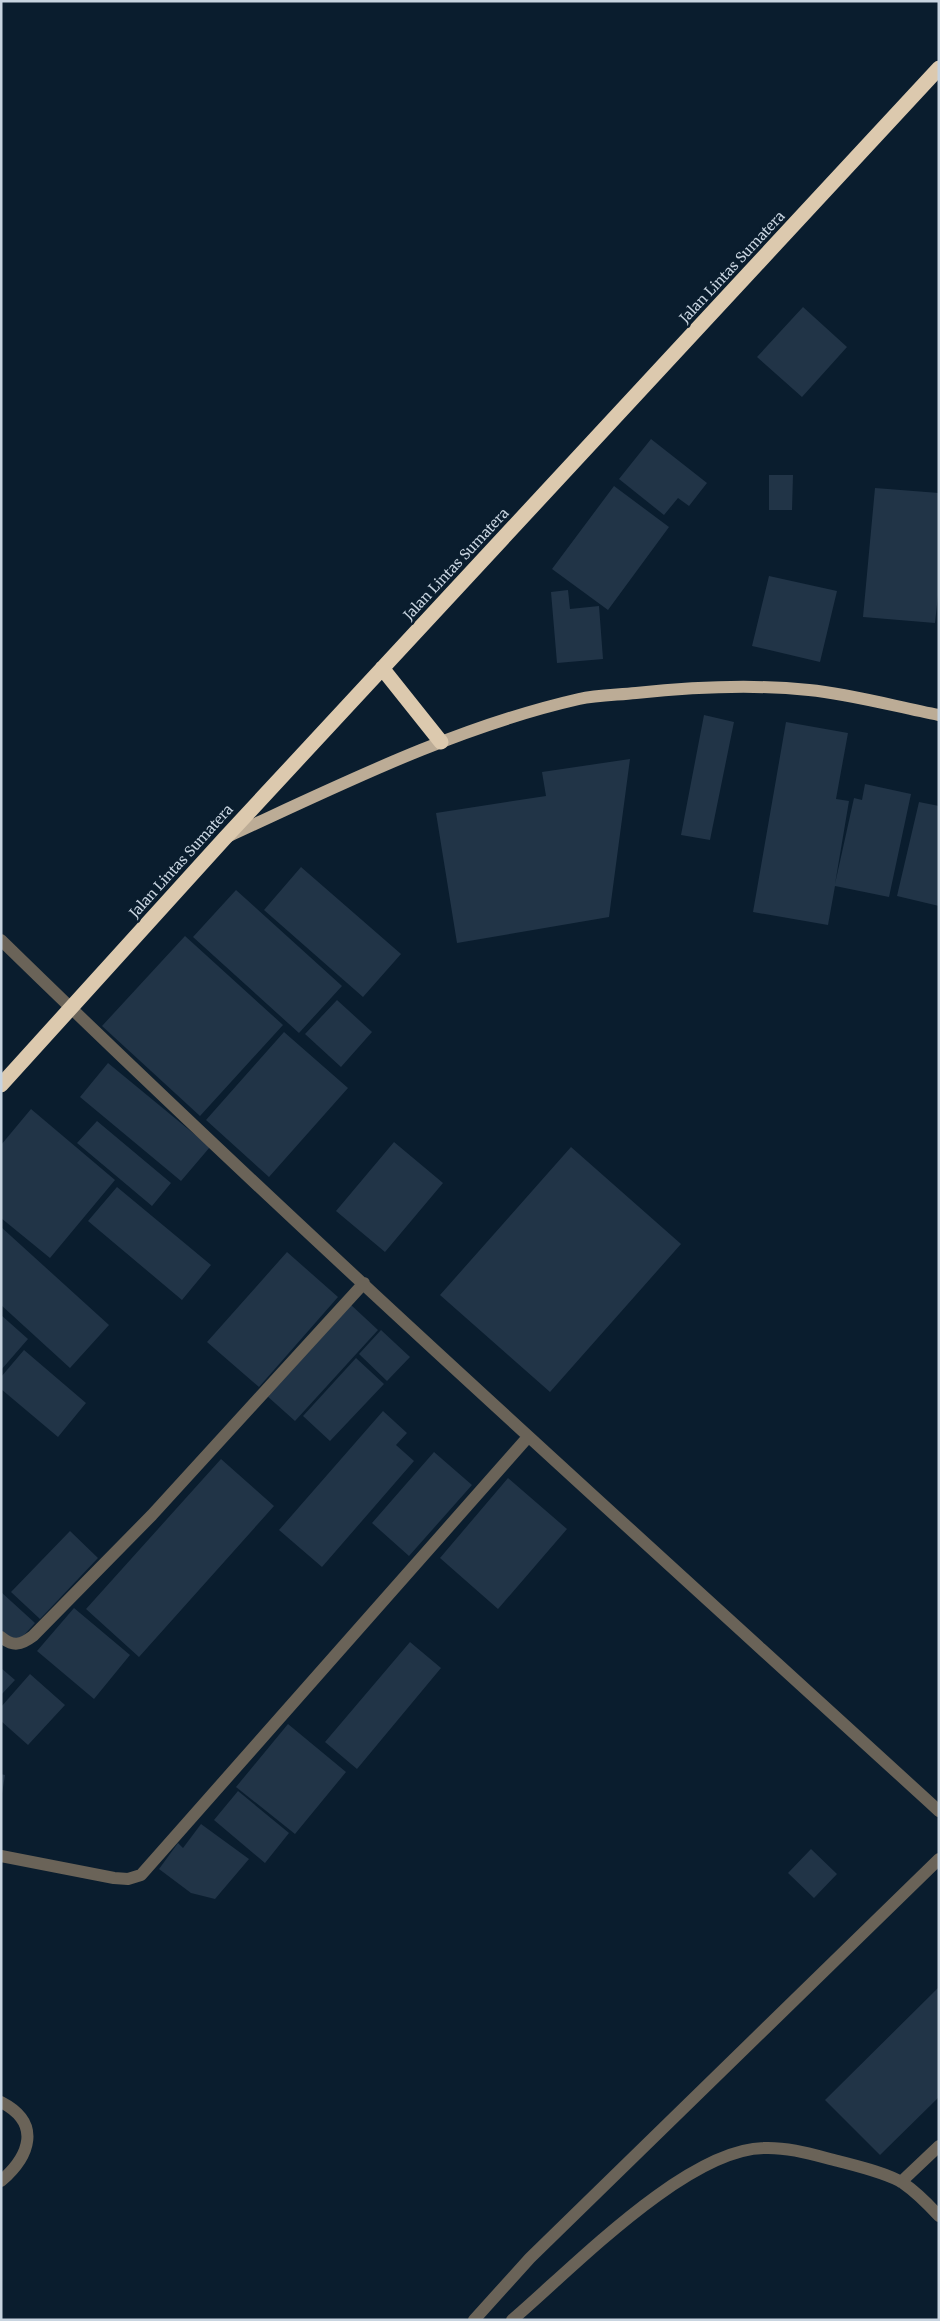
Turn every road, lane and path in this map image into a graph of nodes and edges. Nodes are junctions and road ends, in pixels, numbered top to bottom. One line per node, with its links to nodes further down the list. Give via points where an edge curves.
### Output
1 (939, 68): 2 (highway, Jalan Lintas Sumatera)
2 (382, 668): 4 (highway); 5 (highway, Jalan Lintas Sumatera)
3 (939, 715): 4 (main road, via 810,690 748,686 684,688 581,698)
4 (441, 742): 5 (main road, via 385,764)
5 (224, 839): 7 (highway, Jalan Lintas Sumatera)
6 (1, 940): 7 (street)
7 (70, 1007): 8 (highway, Jalan Lintas Sumatera); 9 (street)
8 (1, 1085)
9 (364, 1283): 10 (street); 11 (street, via 152,1515 33,1636 17,1644)
10 (528, 1437): 12 (street); 13 (street, via 142,1875 114,1878)
11 (1, 1637)
12 (939, 1811)
13 (1, 1856)
14 (939, 1859): 20 (street, via 530,2258)
15 (1, 2102): 17 (street, via 20,2115 28,2135 26,2149 18,2163)
16 (939, 2146): 18 (street)
17 (1, 2181)
18 (901, 2182): 19 (street); 21 (street, via 845,2163 786,2150 764,2148 720,2157 680,2179 635,2213)
19 (939, 2216)
20 (474, 2320)
21 (512, 2320)

